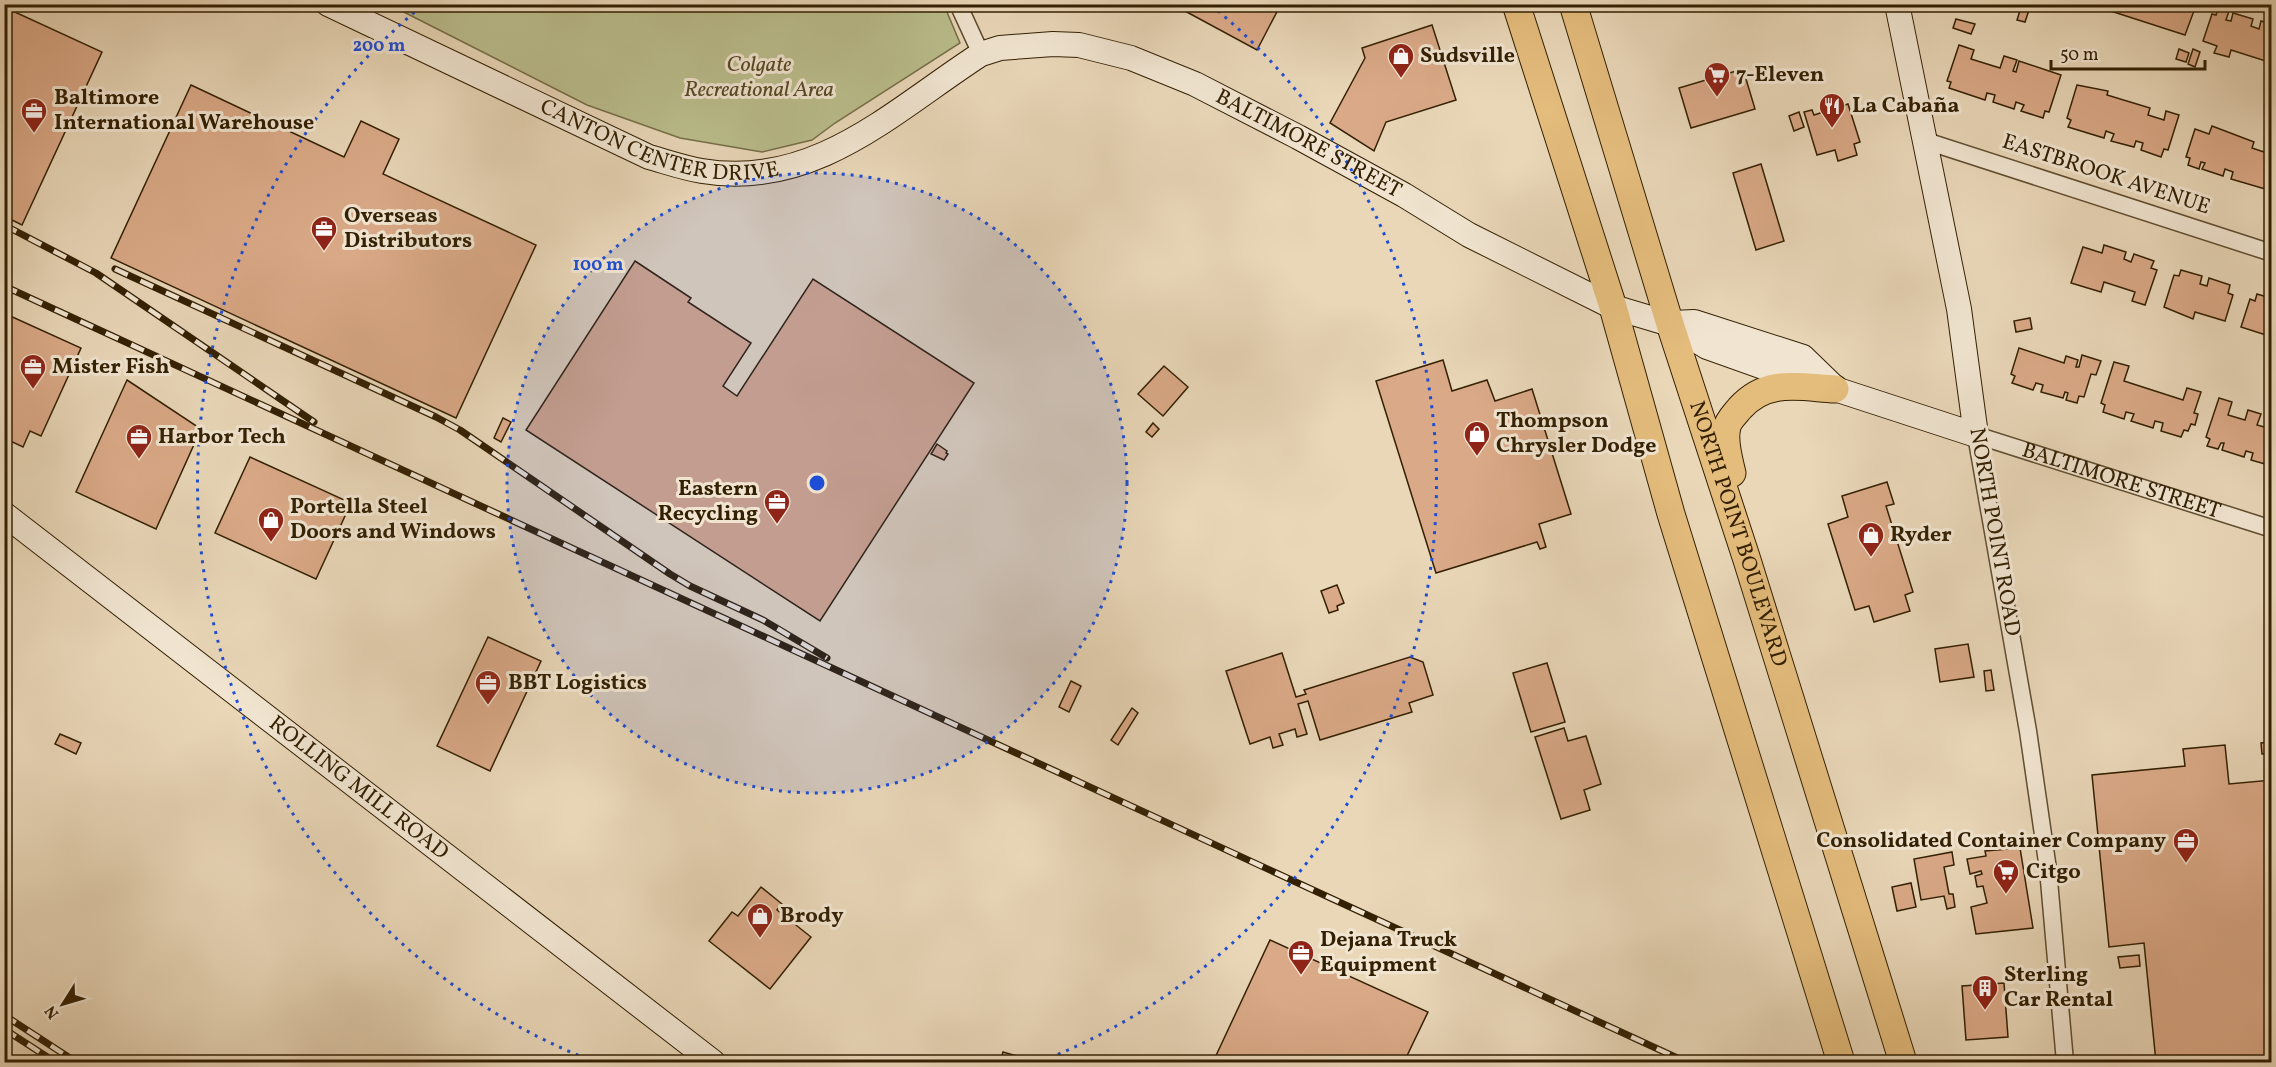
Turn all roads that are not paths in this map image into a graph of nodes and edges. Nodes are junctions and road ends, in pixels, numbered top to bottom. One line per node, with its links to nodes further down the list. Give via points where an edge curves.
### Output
1 (328, 4): 6 (street, CANTON CENTER DRIVE, via 649,157 704,172 769,170 827,155 861,137)
2 (958, 4): 6 (street)
3 (1516, 4): 9 (main road)
4 (1573, 4): 10 (main road, NORTH POINT BOULEVARD)
5 (1898, 4): 7 (street, NORTH POINT ROAD)
6 (981, 54): 9 (street, BALTIMORE STREET, via 1024,44 1053,44 1079,45 1131,58 1226,100 1395,190 1470,235)
7 (1926, 141): 8 (street, EASTBROOK AVENUE); 12 (street, NORTH POINT ROAD, via 1959,309)
8 (2271, 253)
9 (1613, 307): 10 (street, BALTIMORE STREET); 17 (main road, via 1671,514)
10 (1670, 324): 11 (street, BALTIMORE STREET, via 1707,346); 15 (main road, NORTH POINT BOULEVARD)
11 (1835, 389): 12 (street, BALTIMORE STREET); 15 (main road, via 1765,389 1749,398 1727,426 1726,442)
12 (1977, 435): 14 (street, BALTIMORE STREET); 19 (street, NORTH POINT ROAD, via 2048,869)
13 (4, 514): 16 (street, ROLLING MILL ROAD)
14 (2271, 529)
15 (1747, 560): 18 (main road, NORTH POINT BOULEVARD)
16 (713, 1062)
17 (1841, 1062)
18 (1903, 1062)
19 (2065, 1062)

